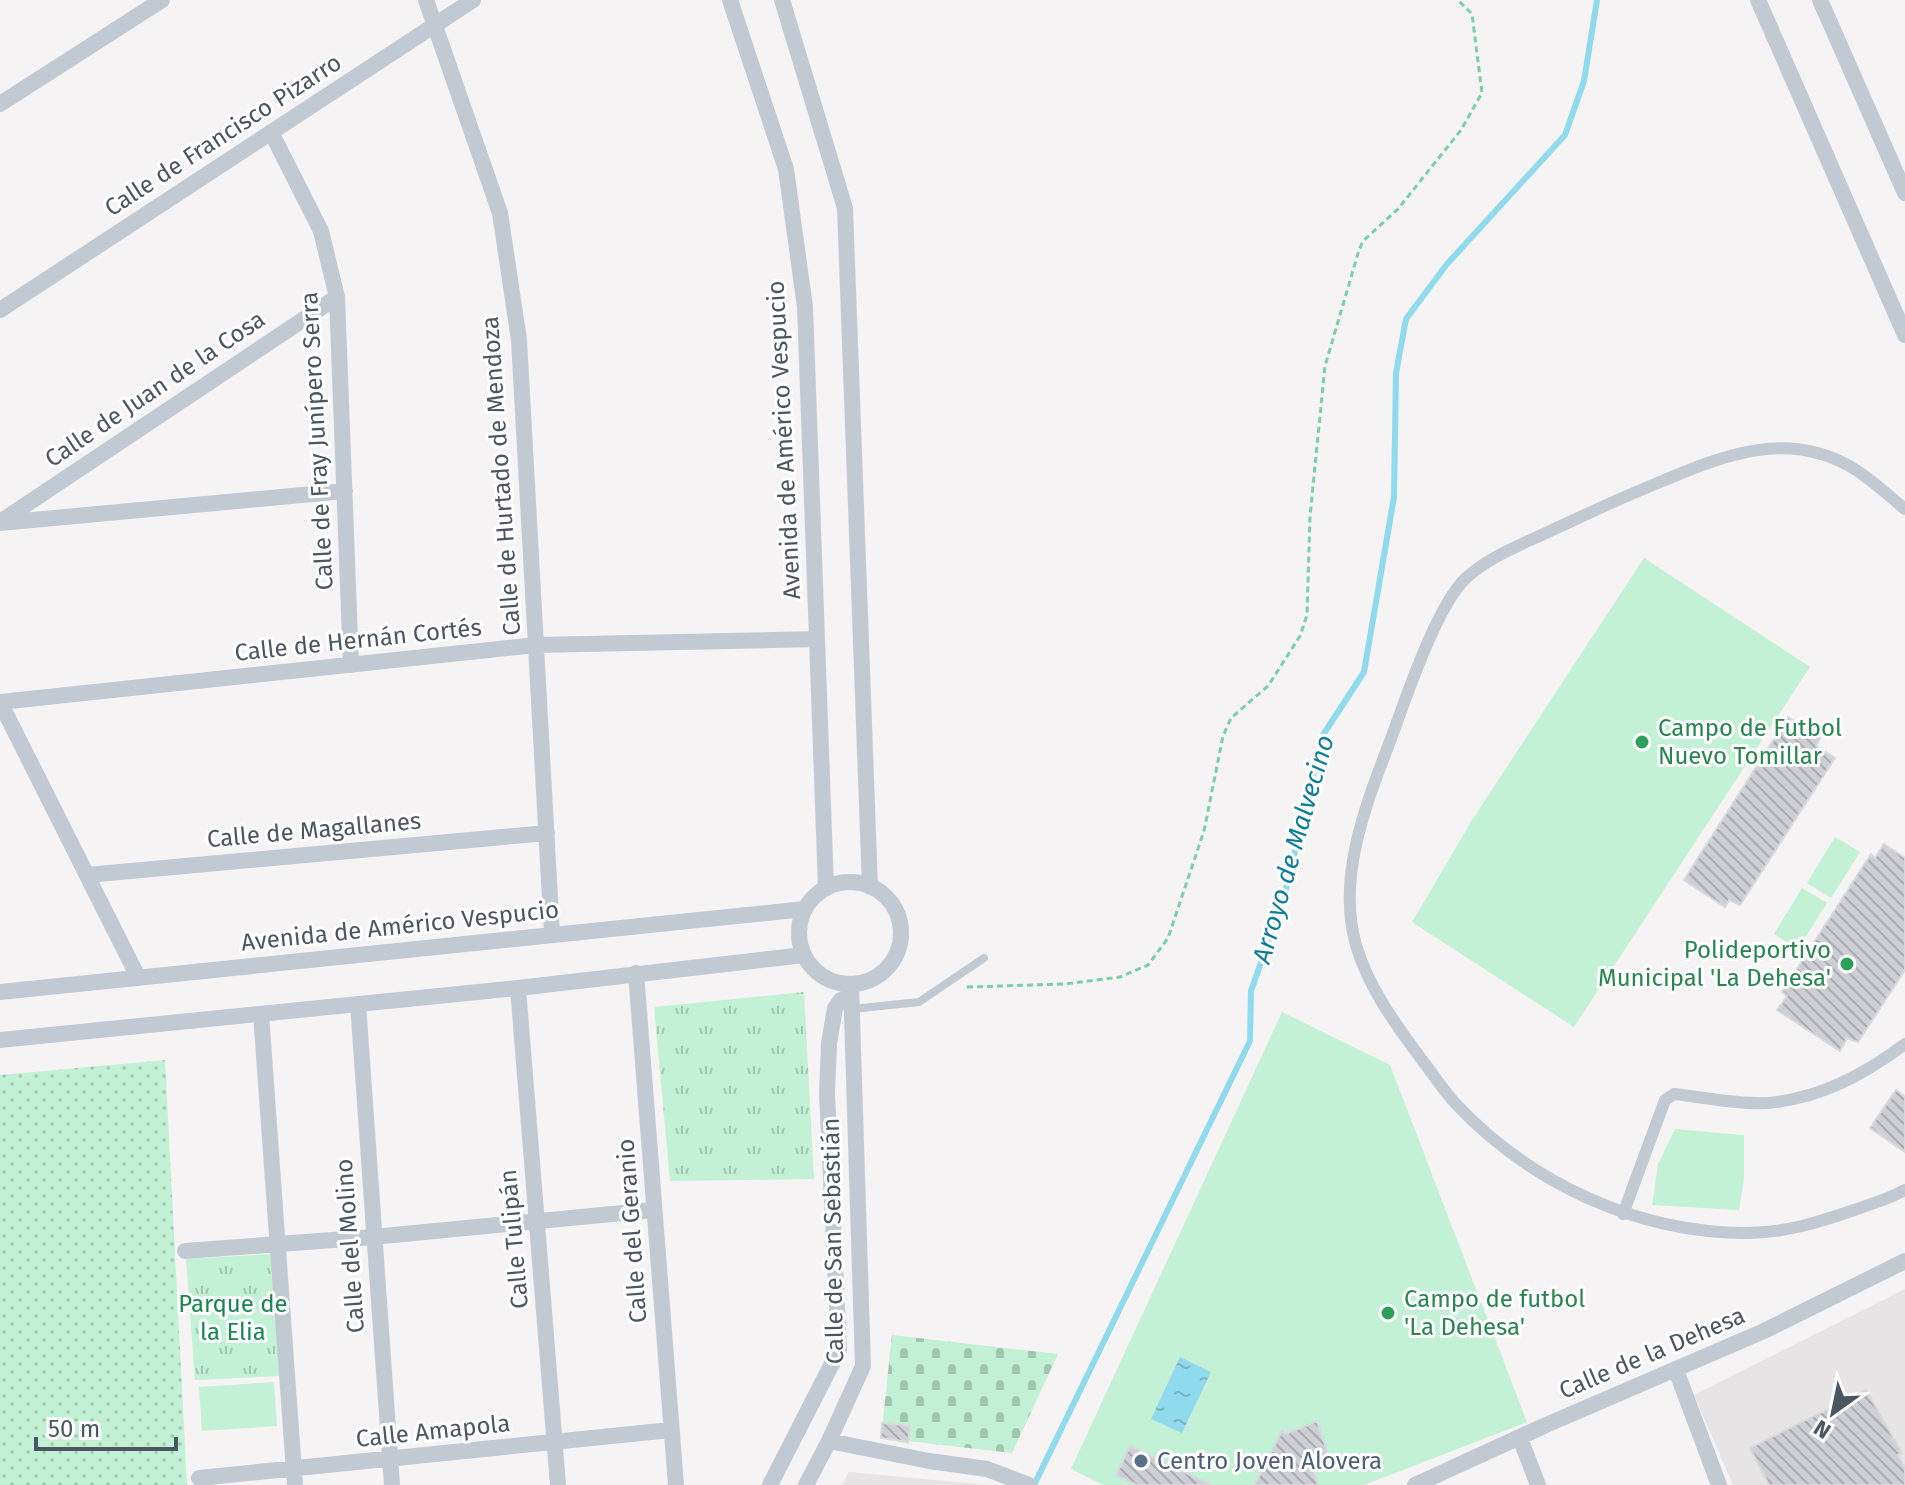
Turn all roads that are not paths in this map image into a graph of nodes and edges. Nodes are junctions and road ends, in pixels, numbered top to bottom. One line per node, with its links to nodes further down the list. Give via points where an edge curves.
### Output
1 (162, 0): 9 (street)
2 (426, 0): 8 (street, Calle de Hurtado de Mendoza)
3 (473, 0): 8 (street, Calle de Francisco Pizarro)
4 (730, 0): 18 (street, Avenida de Américo Vespucio, via 786,169 803,291)
5 (782, 0): 24 (street, via 845,208)
6 (1758, 0): 14 (street)
7 (1820, 0): 11 (street)
8 (435, 24): 10 (street, Calle de Francisco Pizarro); 19 (street, Calle de Hurtado de Mendoza, via 500,213 519,340)
9 (0, 104)
10 (271, 132): 12 (street, Calle de Fray Junípero Serra, via 321,231); 13 (street, Calle de Francisco Pizarro)
11 (1905, 193)
12 (337, 297): 15 (street, Calle de Fray Junípero Serra); 17 (street, Calle de Juan de la Cosa)
13 (0, 310)
14 (1905, 335)
15 (345, 491): 17 (street); 20 (street, Calle de Fray Junípero Serra)
16 (1905, 509): 41 (street, via 1856,470 1809,451 1775,447 1721,456 1504,553 1466,578 1450,598 1415,674 1355,848 1349,897 1355,944 1398,1028 1454,1102 1541,1174)
17 (0, 522)
18 (817, 639): 19 (street, Calle de Hernán Cortés); 25 (street, Avenida de Américo Vespucio)
19 (536, 645): 20 (street, Calle de Hernán Cortés); 22 (street, Calle de Hurtado de Mendoza)
20 (351, 665): 21 (street, Calle de Hernán Cortés)
21 (0, 702): 23 (street)
22 (547, 833): 23 (street, Calle de Magallanes); 27 (street, Calle de Hurtado de Mendoza)
23 (87, 875): 31 (street)
24 (870, 887): 25 (street, via 840,883); 34 (street, via 893,906 901,936 891,964)
25 (826, 888): 26 (street)
26 (805, 909): 27 (street, Avenida de Américo Vespucio); 28 (street, via 799,932)
27 (552, 935): 31 (street, Avenida de Américo Vespucio)
28 (804, 955): 30 (street); 34 (street, via 823,977)
29 (984, 958): 34 (lane, via 919,1002)
30 (636, 973): 32 (street); 40 (street, Calle del Geranio)
31 (138, 977): 33 (street, Avenida de Américo Vespucio)
32 (518, 988): 35 (street); 42 (street, Calle Tulipán)
33 (0, 992)
34 (851, 996): 50 (street, Calle de San Sebastián, via 863,1366); 59 (street, via 835,1008 827,1093 839,1350)
35 (358, 1004): 36 (street); 43 (street, Calle del Molino)
36 (261, 1014): 37 (street); 44 (street)
37 (0, 1040)
38 (1905, 1044): 41 (street, via 1868,1071 1816,1094 1766,1103 1674,1094 1665,1100)
39 (1905, 1190): 41 (street, via 1826,1220 1748,1233)
40 (654, 1210): 42 (street); 48 (street, Calle del Geranio)
41 (1623, 1214)
42 (537, 1220): 43 (street); 51 (street, Calle Tulipán)
43 (373, 1237): 44 (street); 52 (street, Calle del Molino)
44 (278, 1245): 45 (street); 53 (street)
45 (185, 1251)
46 (1905, 1261): 47 (street, Calle de la Dehesa)
47 (1676, 1370): 49 (street, Calle de la Dehesa); 63 (street)
48 (671, 1430): 51 (street, Calle Amapola); 58 (street, Calle del Geranio)
49 (1520, 1438): 55 (street, Calle de la Dehesa); 62 (street)
50 (829, 1441): 60 (street, Calle de San Sebastián); 61 (street, via 987,1469)
51 (555, 1442): 52 (street, Calle Amapola); 57 (street, Calle Tulipán)
52 (389, 1459): 53 (street, Calle Amapola); 56 (street, Calle del Molino)
53 (294, 1477): 54 (street, Calle Amapola)
54 (199, 1478)
55 (1426, 1483)
56 (392, 1485)
57 (558, 1485)
58 (676, 1485)
59 (770, 1485)
60 (806, 1485)
61 (1029, 1485)
62 (1538, 1485)
63 (1719, 1485)

